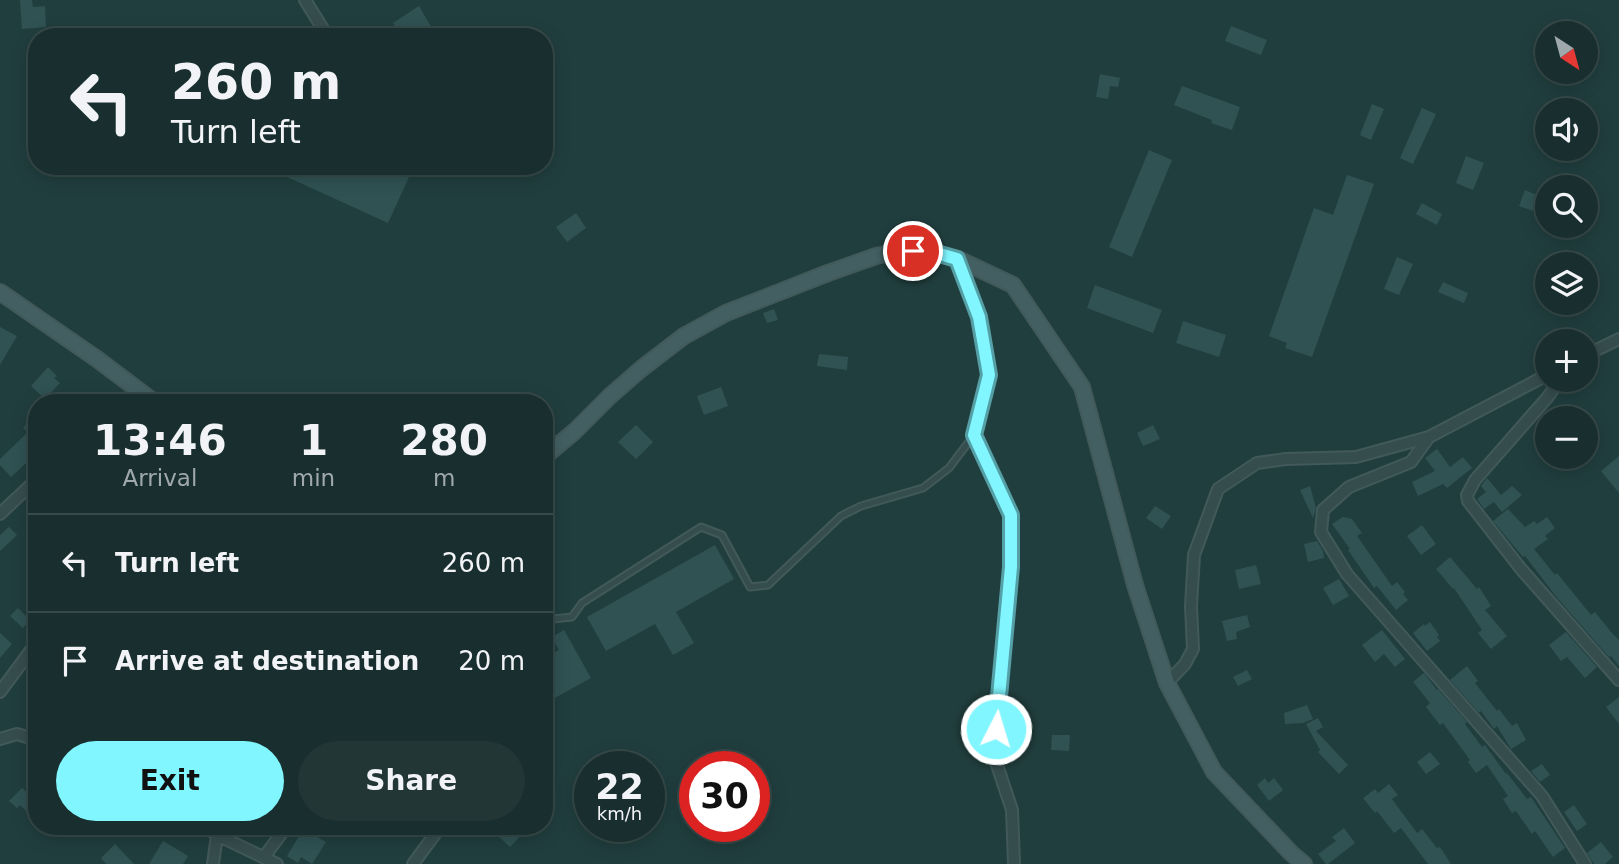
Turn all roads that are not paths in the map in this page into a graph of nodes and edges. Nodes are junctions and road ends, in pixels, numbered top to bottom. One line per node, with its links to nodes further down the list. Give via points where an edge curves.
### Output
1 (305, 0): 2 (street)
2 (322, 28)
3 (957, 259): 10 (street, via 979,317 989,375); 12 (street, via 929,251 876,256 726,313 684,336 641,369); 18 (street, via 1013,285 1082,387 1135,585)
4 (0, 292): 9 (street)
5 (1619, 339): 6 (street)
6 (1598, 349)
7 (1535, 381): 11 (street)
8 (1551, 392): 17 (street, via 1475,480 1468,501)
9 (142, 394)
10 (974, 435): 15 (lane, via 949,468 923,488 841,516 768,585 750,586 722,535 701,527 582,603 572,617); 30 (street, via 1011,515 1011,567 994,756 1012,810)
11 (1429, 437): 18 (street, via 1356,457 1257,463 1218,489 1194,555 1193,649); 32 (street, via 1411,462 1349,488 1323,510 1321,532 1347,574 1542,796)
12 (553, 449)
13 (28, 488): 14 (street)
14 (0, 514)
15 (553, 619)
16 (28, 654): 19 (street)
17 (1619, 680)
18 (1167, 682): 31 (street, via 1214,772)
19 (0, 692)
20 (28, 737): 21 (street, via 17,734)
21 (0, 740)
22 (216, 835): 27 (street)
23 (224, 835): 26 (street)
24 (280, 835): 26 (street)
25 (434, 835): 29 (street)
26 (264, 856): 28 (street)
27 (213, 864)
28 (277, 864)
29 (413, 864)
30 (1014, 864)
31 (1304, 864)
32 (1585, 864)

